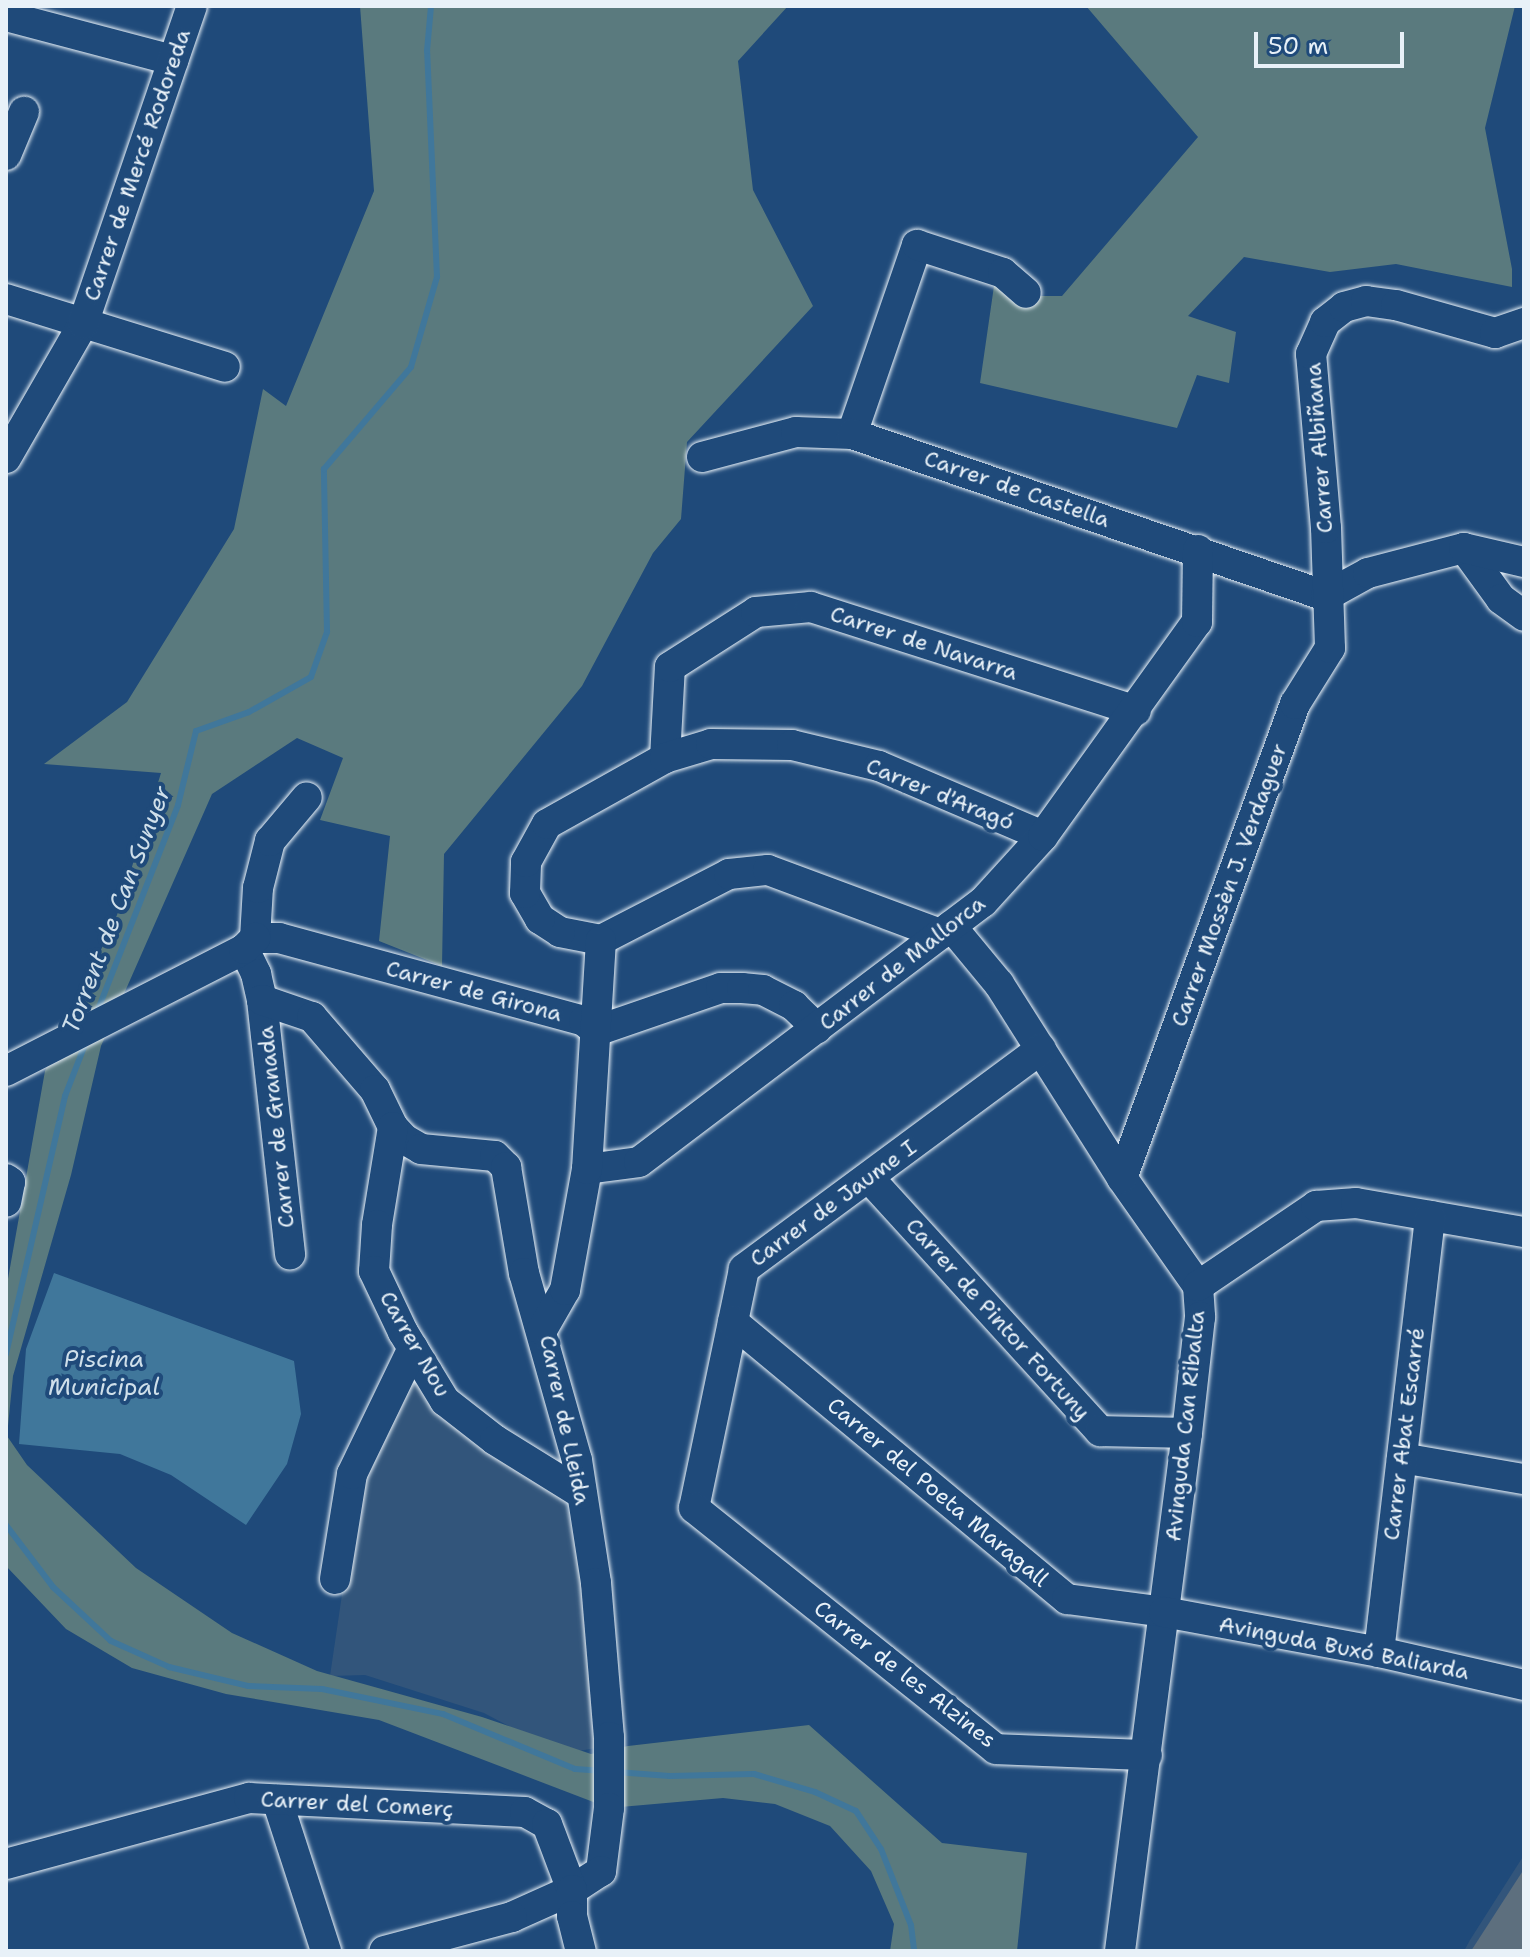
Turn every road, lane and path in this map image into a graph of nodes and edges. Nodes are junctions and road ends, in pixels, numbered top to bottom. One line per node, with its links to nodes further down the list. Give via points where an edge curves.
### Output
1 (192, 6): 3 (street, Carrer de Mercé Rodoreda)
2 (6, 16): 3 (street)
3 (173, 60): 9 (street, Carrer de Mercé Rodoreda)
4 (24, 112): 5 (street)
5 (6, 155)
6 (1026, 293): 11 (street, via 1003,273 917,245)
7 (6, 299): 9 (street)
8 (1524, 323): 17 (street, Carrer Albiñana, via 1495,333 1366,301 1344,307 1325,322 1311,354 1326,528)
9 (83, 324): 10 (street); 13 (street, Carrer de Mercé Rodoreda)
10 (225, 367)
11 (852, 434): 12 (street, Carrer de Castella, via 796,432); 15 (street, Carrer de Castella)
12 (702, 457)
13 (6, 458)
14 (1464, 548): 16 (street); 17 (street, via 1368,573); 18 (street, via 1501,599)
15 (1198, 550): 17 (street, Carrer de Castella); 19 (street, Carrer de Mallorca, via 1197,622)
16 (1524, 562)
17 (1326, 596): 34 (street, Carrer Mossèn J. Verdaguer, via 1330,648 1295,704)
18 (1524, 616)
19 (1136, 711): 20 (street, Carrer de Navarra, via 811,607 756,612 670,667); 22 (street, Carrer de Mallorca)
20 (665, 758): 22 (street, Carrer d'Aragó, via 711,744 792,745 879,766); 24 (street, Carrer d'Aragó, via 547,824 526,862 525,893 540,919 560,932)
21 (307, 797): 25 (street, via 270,841)
22 (1043, 836): 23 (street, Carrer de Mallorca, via 983,902)
23 (946, 930): 24 (street, via 768,870 729,874); 27 (street, Carrer de Mallorca); 29 (street, Avinguda Can Ribalta, via 999,984)
24 (601, 940): 28 (street, Carrer de Lleida)
25 (249, 944): 26 (street, Carrer de Granada); 28 (street, Carrer de Girona, via 268,935 584,1021); 30 (street)
26 (262, 1000): 31 (street, Carrer de Granada, via 312,1017 375,1090); 39 (street, Carrer de Granada)
27 (817, 1028): 28 (street, via 794,1006 763,990 721,988); 32 (street, Carrer de Mallorca, via 639,1162)
28 (596, 1031): 32 (street, Carrer de Lleida)
29 (1041, 1049): 33 (street, Carrer de Jaume I); 34 (street, Avinguda Can Ribalta)
30 (6, 1071)
31 (393, 1127): 42 (street, Carrer de Granada, via 421,1149 495,1156 506,1167 524,1273); 43 (street, Carrer Nou, via 374,1271)
32 (587, 1169): 42 (street, Carrer de Lleida, via 565,1290)
33 (869, 1178): 41 (street, Carrer de Jaume I, via 744,1269); 44 (street, Carrer de Pintor Fortuny, via 1100,1431)
34 (1122, 1178): 40 (street, Avinguda Can Ribalta)
35 (6, 1179): 36 (street)
36 (6, 1202)
37 (1430, 1216): 38 (street); 40 (street, via 1356,1203 1316,1206); 45 (street, Carrer Abat Escarré)
38 (1524, 1232)
39 (290, 1254)
40 (1198, 1286): 44 (street, Avinguda Can Ribalta, via 1200,1317)
41 (733, 1322): 48 (street, Carrer de Jaume I); 50 (street, Carrer del Poeta Maragall, via 1067,1599)
42 (542, 1330): 47 (street, Carrer de Lleida)
43 (413, 1348): 47 (street, Carrer Nou, via 445,1401 495,1440); 49 (street, via 352,1474)
44 (1187, 1433): 50 (street, Avinguda Can Ribalta)
45 (1402, 1458): 46 (street); 51 (street, Carrer Abat Escarré)
46 (1524, 1479)
47 (582, 1494): 56 (street, Carrer de Lleida, via 596,1583 609,1737 609,1808 601,1871)
48 (694, 1508): 53 (street, Carrer de les Alzines, via 996,1749)
49 (335, 1579)
50 (1164, 1612): 51 (street, Avinguda Buxó Baliarda); 53 (street, Avinguda Can Ribalta)
51 (1379, 1652): 52 (street, Avinguda Buxó Baliarda)
52 (1524, 1685)
53 (1147, 1755): 60 (street, Avinguda Can Ribalta)
54 (277, 1800): 55 (street, Carrer del Comerç, via 249,1798); 56 (street, Carrer del Comerç, via 525,1812 547,1824); 57 (street)
55 (6, 1864)
56 (572, 1890): 58 (street, Carrer de Lleida, via 512,1917); 59 (street, Carrer del Comerç)
57 (326, 1951)
58 (384, 1951)
59 (581, 1951)
60 (1120, 1951)

